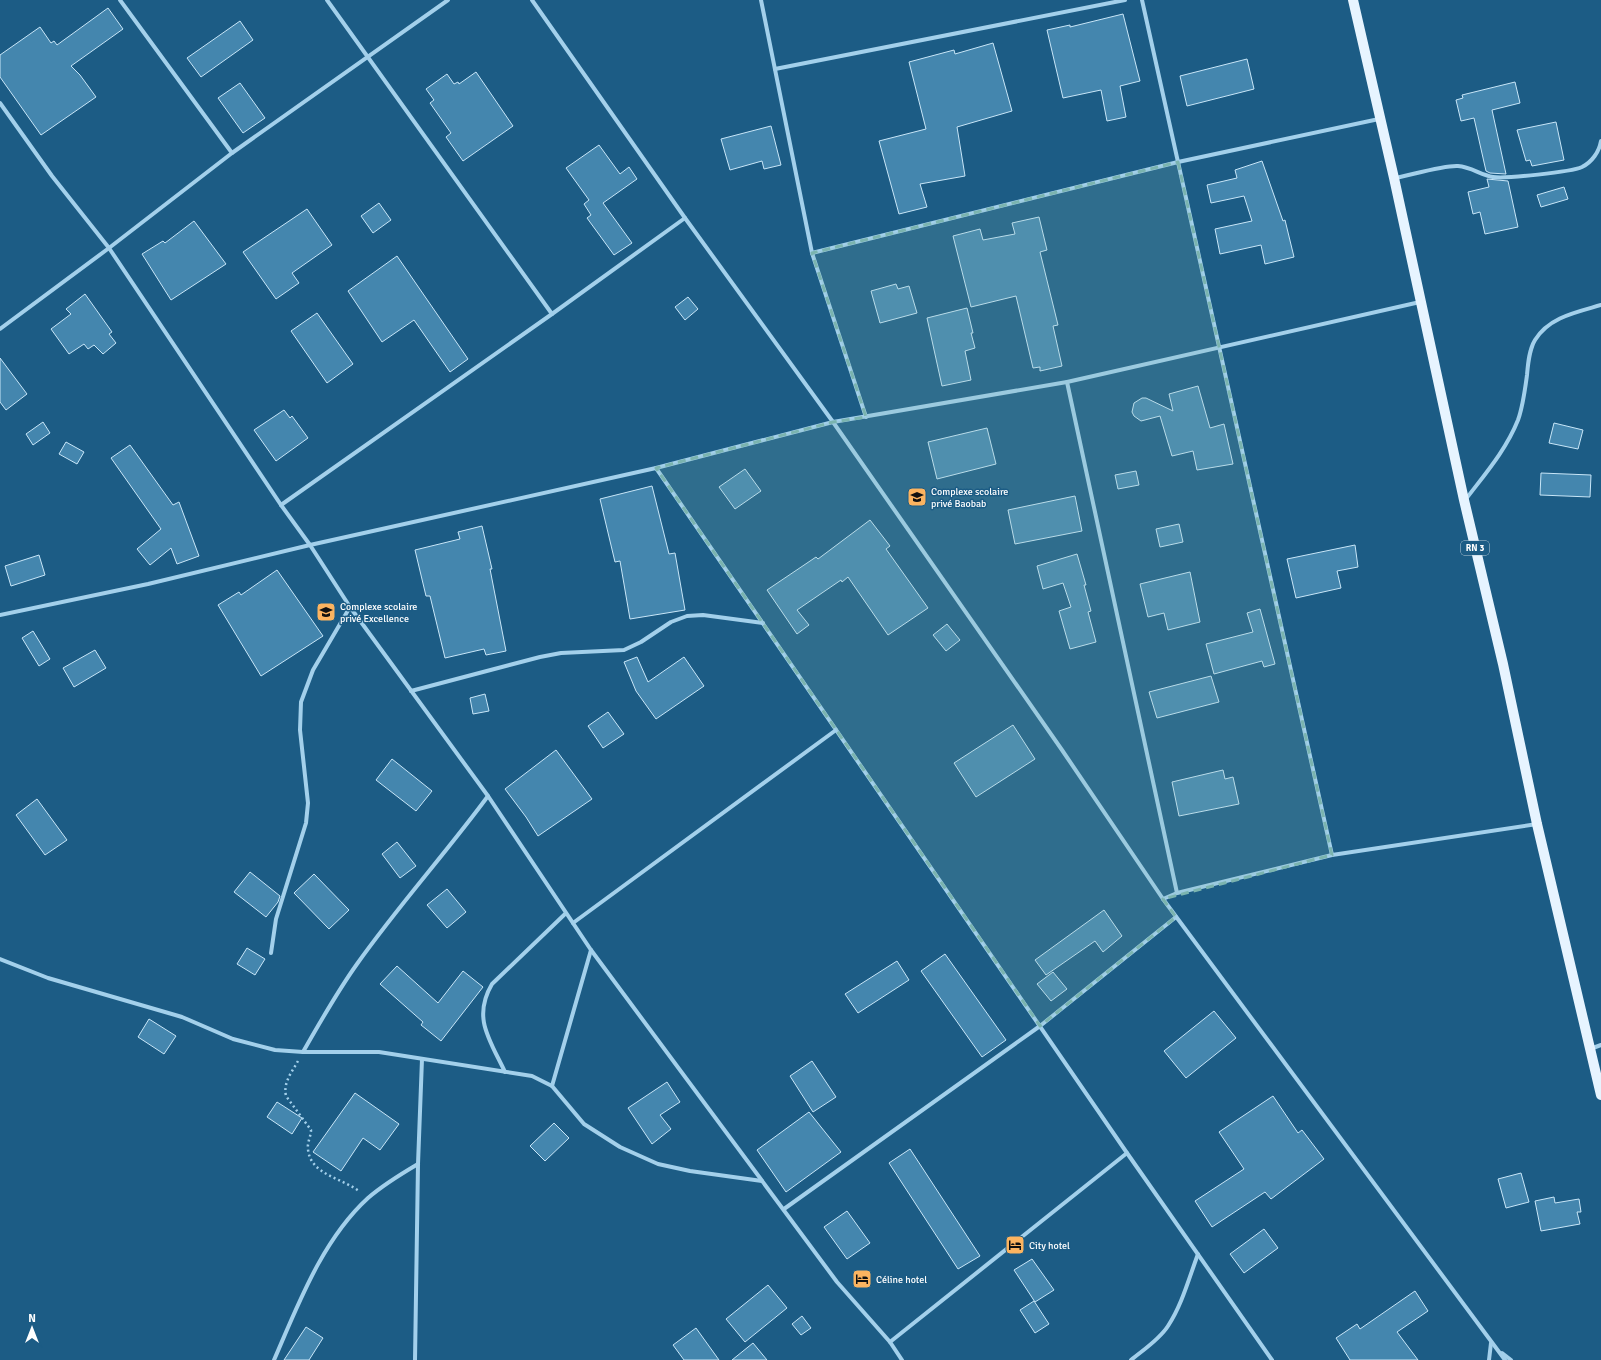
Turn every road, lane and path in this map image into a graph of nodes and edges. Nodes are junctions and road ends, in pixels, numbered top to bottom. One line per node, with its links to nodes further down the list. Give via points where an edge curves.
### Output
1 (120, 0): 14 (street)
2 (327, 0): 9 (street)
3 (448, 0): 9 (street)
4 (532, 0): 17 (street)
5 (761, 0): 10 (street)
6 (1125, 0): 10 (street)
7 (1142, 0): 15 (street)
8 (1353, 0): 12 (main road, RN 3)
9 (368, 58): 14 (street); 22 (street)
10 (775, 69): 19 (street)
11 (0, 103): 18 (street, via 52,176)
12 (1380, 119): 15 (street); 16 (main road, RN 3)
13 (1601, 141): 16 (street, via 1591,160 1581,168 1510,178 1494,177 1457,166)
14 (232, 153): 18 (street)
15 (1178, 162): 19 (street); 24 (street)
16 (1394, 178): 20 (main road, RN 3)
17 (685, 218): 22 (street); 27 (street)
18 (109, 248): 23 (street); 30 (street)
19 (812, 253): 26 (street)
20 (1420, 302): 24 (street); 29 (main road, RN 3)
21 (1601, 305): 29 (street, via 1566,315 1551,323 1535,340 1518,419 1505,447)
22 (552, 314): 30 (street)
23 (0, 329)
24 (1218, 347): 25 (street); 39 (street)
25 (1067, 382): 26 (street); 40 (street)
26 (866, 417): 27 (street)
27 (834, 422): 28 (street); 41 (street)
28 (656, 468): 31 (street); 34 (street)
29 (1464, 500): 38 (main road, RN 3)
30 (281, 506): 31 (street)
31 (310, 545): 32 (street); 33 (street)
32 (350, 607): 35 (street); 46 (street, via 313,670 302,702 300,730 308,803 306,823 276,919)
33 (0, 616)
34 (763, 623): 35 (street, via 703,615 686,616 670,622 641,642 624,650 540,656); 36 (street)
35 (411, 691): 37 (street)
36 (836, 730): 44 (street); 48 (street)
37 (488, 796): 42 (street); 51 (street, via 356,964)
38 (1537, 824): 39 (street); 50 (main road, RN 3)
39 (1332, 855): 40 (street)
40 (1177, 893): 41 (street)
41 (1163, 899): 43 (street)
42 (565, 914): 44 (street); 53 (street, via 492,984 485,996 482,1014 486,1030)
43 (1176, 917): 48 (street); 63 (street)
44 (573, 923): 45 (street)
45 (591, 950): 54 (street); 58 (street)
46 (271, 953)
47 (0, 959): 51 (street, via 48,978 182,1017 233,1039 275,1050)
48 (1040, 1026): 56 (street); 60 (street)
49 (1601, 1046): 50 (street)
50 (1590, 1049): 55 (main road, RN 3)
51 (303, 1052): 52 (street, via 379,1052); 59 (path, via 285,1089 286,1096 311,1130 307,1148 311,1160 318,1170 353,1187)
52 (422, 1059): 53 (street); 57 (street)
53 (505, 1072): 54 (street, via 532,1076)
54 (552, 1086): 58 (street, via 584,1124 626,1149 658,1164)
55 (1601, 1095)
56 (1127, 1153): 61 (street); 62 (street)
57 (418, 1164): 59 (street); 66 (street)
58 (762, 1181): 60 (street)
59 (367, 1198): 65 (street, via 338,1232 314,1273)
60 (784, 1209): 62 (street, via 837,1282)
61 (1198, 1254): 68 (street, via 1177,1310 1167,1327 1157,1339); 69 (street)
62 (890, 1342): 67 (street)
63 (1491, 1343): 64 (street); 70 (street)
64 (1495, 1348): 71 (street); 72 (street)
65 (274, 1360)
66 (415, 1360)
67 (902, 1360)
68 (1131, 1360)
69 (1272, 1360)
70 (1489, 1360)
71 (1505, 1360)
72 (1510, 1360)

